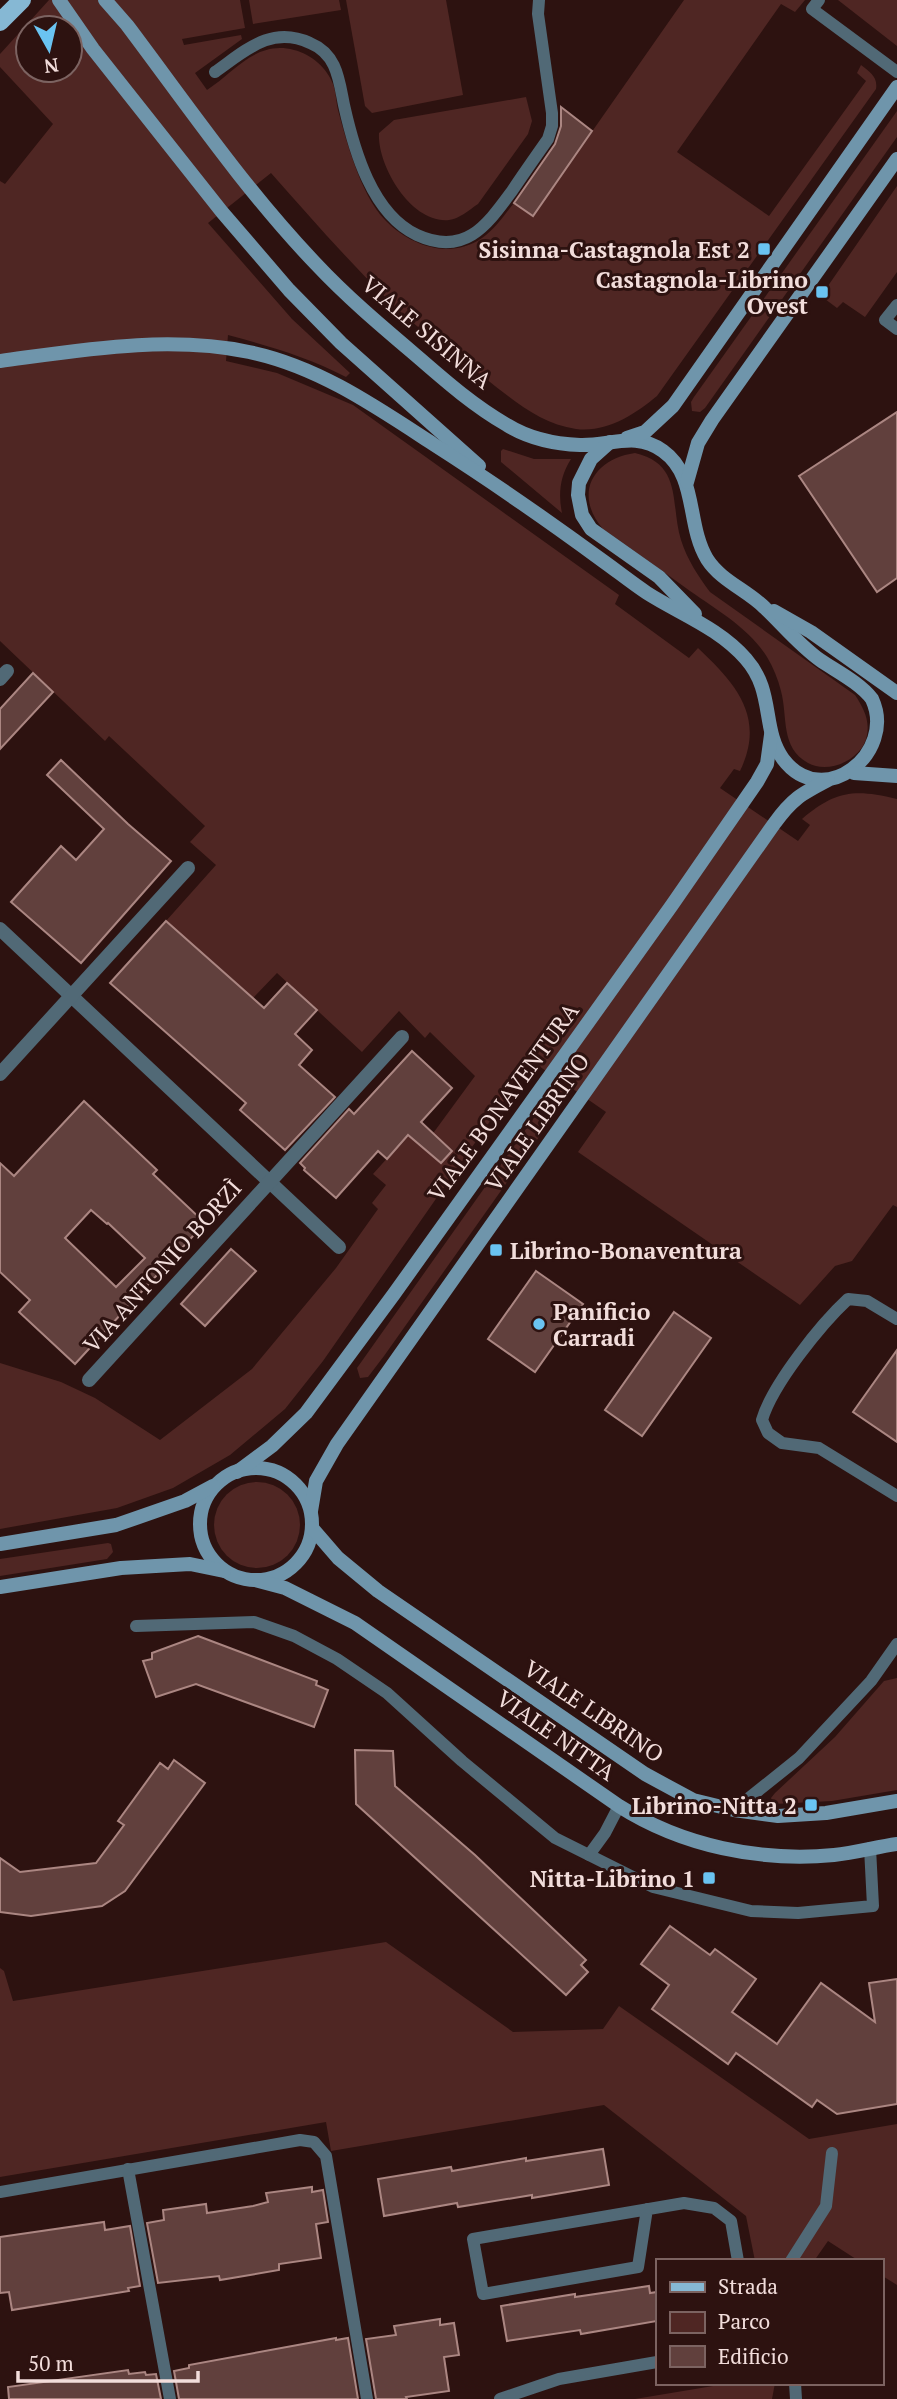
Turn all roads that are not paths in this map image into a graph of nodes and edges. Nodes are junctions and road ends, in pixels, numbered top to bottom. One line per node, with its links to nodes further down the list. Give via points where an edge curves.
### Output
1 (22, 0): 8 (main road)
2 (47, 0): 10 (main road)
3 (59, 0): 10 (main road)
4 (106, 0): 9 (main road)
5 (113, 0): 9 (main road)
6 (539, 0): 11 (lane, via 552,113 548,139 490,222 459,240 438,241 410,232 385,210 353,137 338,73 329,56 312,43 291,37 261,40)
7 (819, 0): 12 (lane, via 813,9)
8 (0, 22)
9 (127, 25): 19 (main road, VIALE SISINNA, via 250,190 317,265 396,339 511,428 536,438 585,445)
10 (93, 48): 21 (main road, via 289,290 341,343)
11 (215, 72)
12 (897, 72)
13 (897, 87): 18 (main road, via 673,406 645,432)
14 (897, 159): 20 (main road, via 712,419 698,443)
15 (897, 305): 16 (lane, via 885,320)
16 (897, 329)
17 (0, 361): 21 (main road, via 173,344 270,357 326,379)
18 (626, 439): 19 (main road, VIALE SISINNA); 20 (main road, via 655,445 679,466)
19 (610, 442): 23 (main road, via 591,459 581,477 582,515 591,528 659,577)
20 (687, 482): 22 (main road, via 692,517 708,560 725,579)
21 (514, 497): 23 (main road, via 647,593)
22 (761, 604): 24 (main road, via 811,632); 26 (main road, via 800,646 874,702 880,726 877,743)
23 (708, 627): 25 (main road, via 749,662 760,680)
24 (897, 693)
25 (771, 734): 28 (main road, via 788,765 811,778); 38 (main road, VIALE BONAVENTURA, via 767,764 742,803 394,1294 306,1413)
26 (854, 773): 27 (main road); 28 (main road, VIALE LIBRINO)
27 (897, 776)
28 (828, 780): 41 (main road, VIALE LIBRINO, via 788,804 337,1444 316,1481)
29 (188, 868): 31 (street)
30 (0, 929): 31 (street)
31 (72, 997): 33 (street); 34 (street)
32 (402, 1037): 34 (street, VIA ANTONIO BORZÌ)
33 (0, 1074)
34 (269, 1181): 35 (street); 37 (street, VIA ANTONIO BORZÌ)
35 (339, 1247)
36 (897, 1319): 40 (lane, via 867,1301 848,1299 780,1384 762,1420 768,1433 782,1443 820,1448)
37 (89, 1380)
38 (237, 1472): 39 (main road); 41 (main road, via 258,1468 286,1477 302,1492)
39 (217, 1484): 43 (main road, via 185,1501 116,1525); 44 (main road, via 205,1502 201,1530 211,1557)
40 (897, 1496)
41 (311, 1511): 42 (main road)
42 (312, 1528): 45 (main road, via 306,1549 294,1566 276,1577); 51 (main road, VIALE LIBRINO, via 338,1558 378,1591 645,1774 693,1800)
43 (0, 1544)
44 (227, 1572): 45 (main road); 46 (main road, via 190,1564 121,1568)
45 (255, 1580): 50 (main road, VIALE NITTA, via 285,1588 355,1623)
46 (0, 1587)
47 (136, 1626): 54 (lane, via 254,1622 295,1636 387,1693 519,1811 555,1838)
48 (897, 1644): 51 (lane, via 871,1681 799,1758)
49 (897, 1801): 51 (main road, VIALE LIBRINO, via 826,1813 778,1815)
50 (619, 1806): 53 (main road, VIALE NITTA, via 638,1819 725,1850 778,1857); 54 (lane)
51 (734, 1810)
52 (897, 1844): 53 (main road, VIALE NITTA)
53 (870, 1849): 54 (lane, via 873,1906 798,1913 751,1911 653,1887)
54 (589, 1855)
55 (832, 2153): 60 (lane, via 826,2206)
56 (128, 2169): 57 (lane); 62 (lane); 63 (lane, via 300,2140 321,2149 326,2156)
57 (0, 2192)
58 (647, 2210): 58 (lane, via 473,2239 483,2294 638,2267); 59 (lane, via 684,2203 714,2208 730,2221)
59 (738, 2259)
60 (791, 2259)
61 (656, 2362): 64 (lane, via 559,2379)
62 (170, 2399)
63 (367, 2399)
64 (500, 2399)

